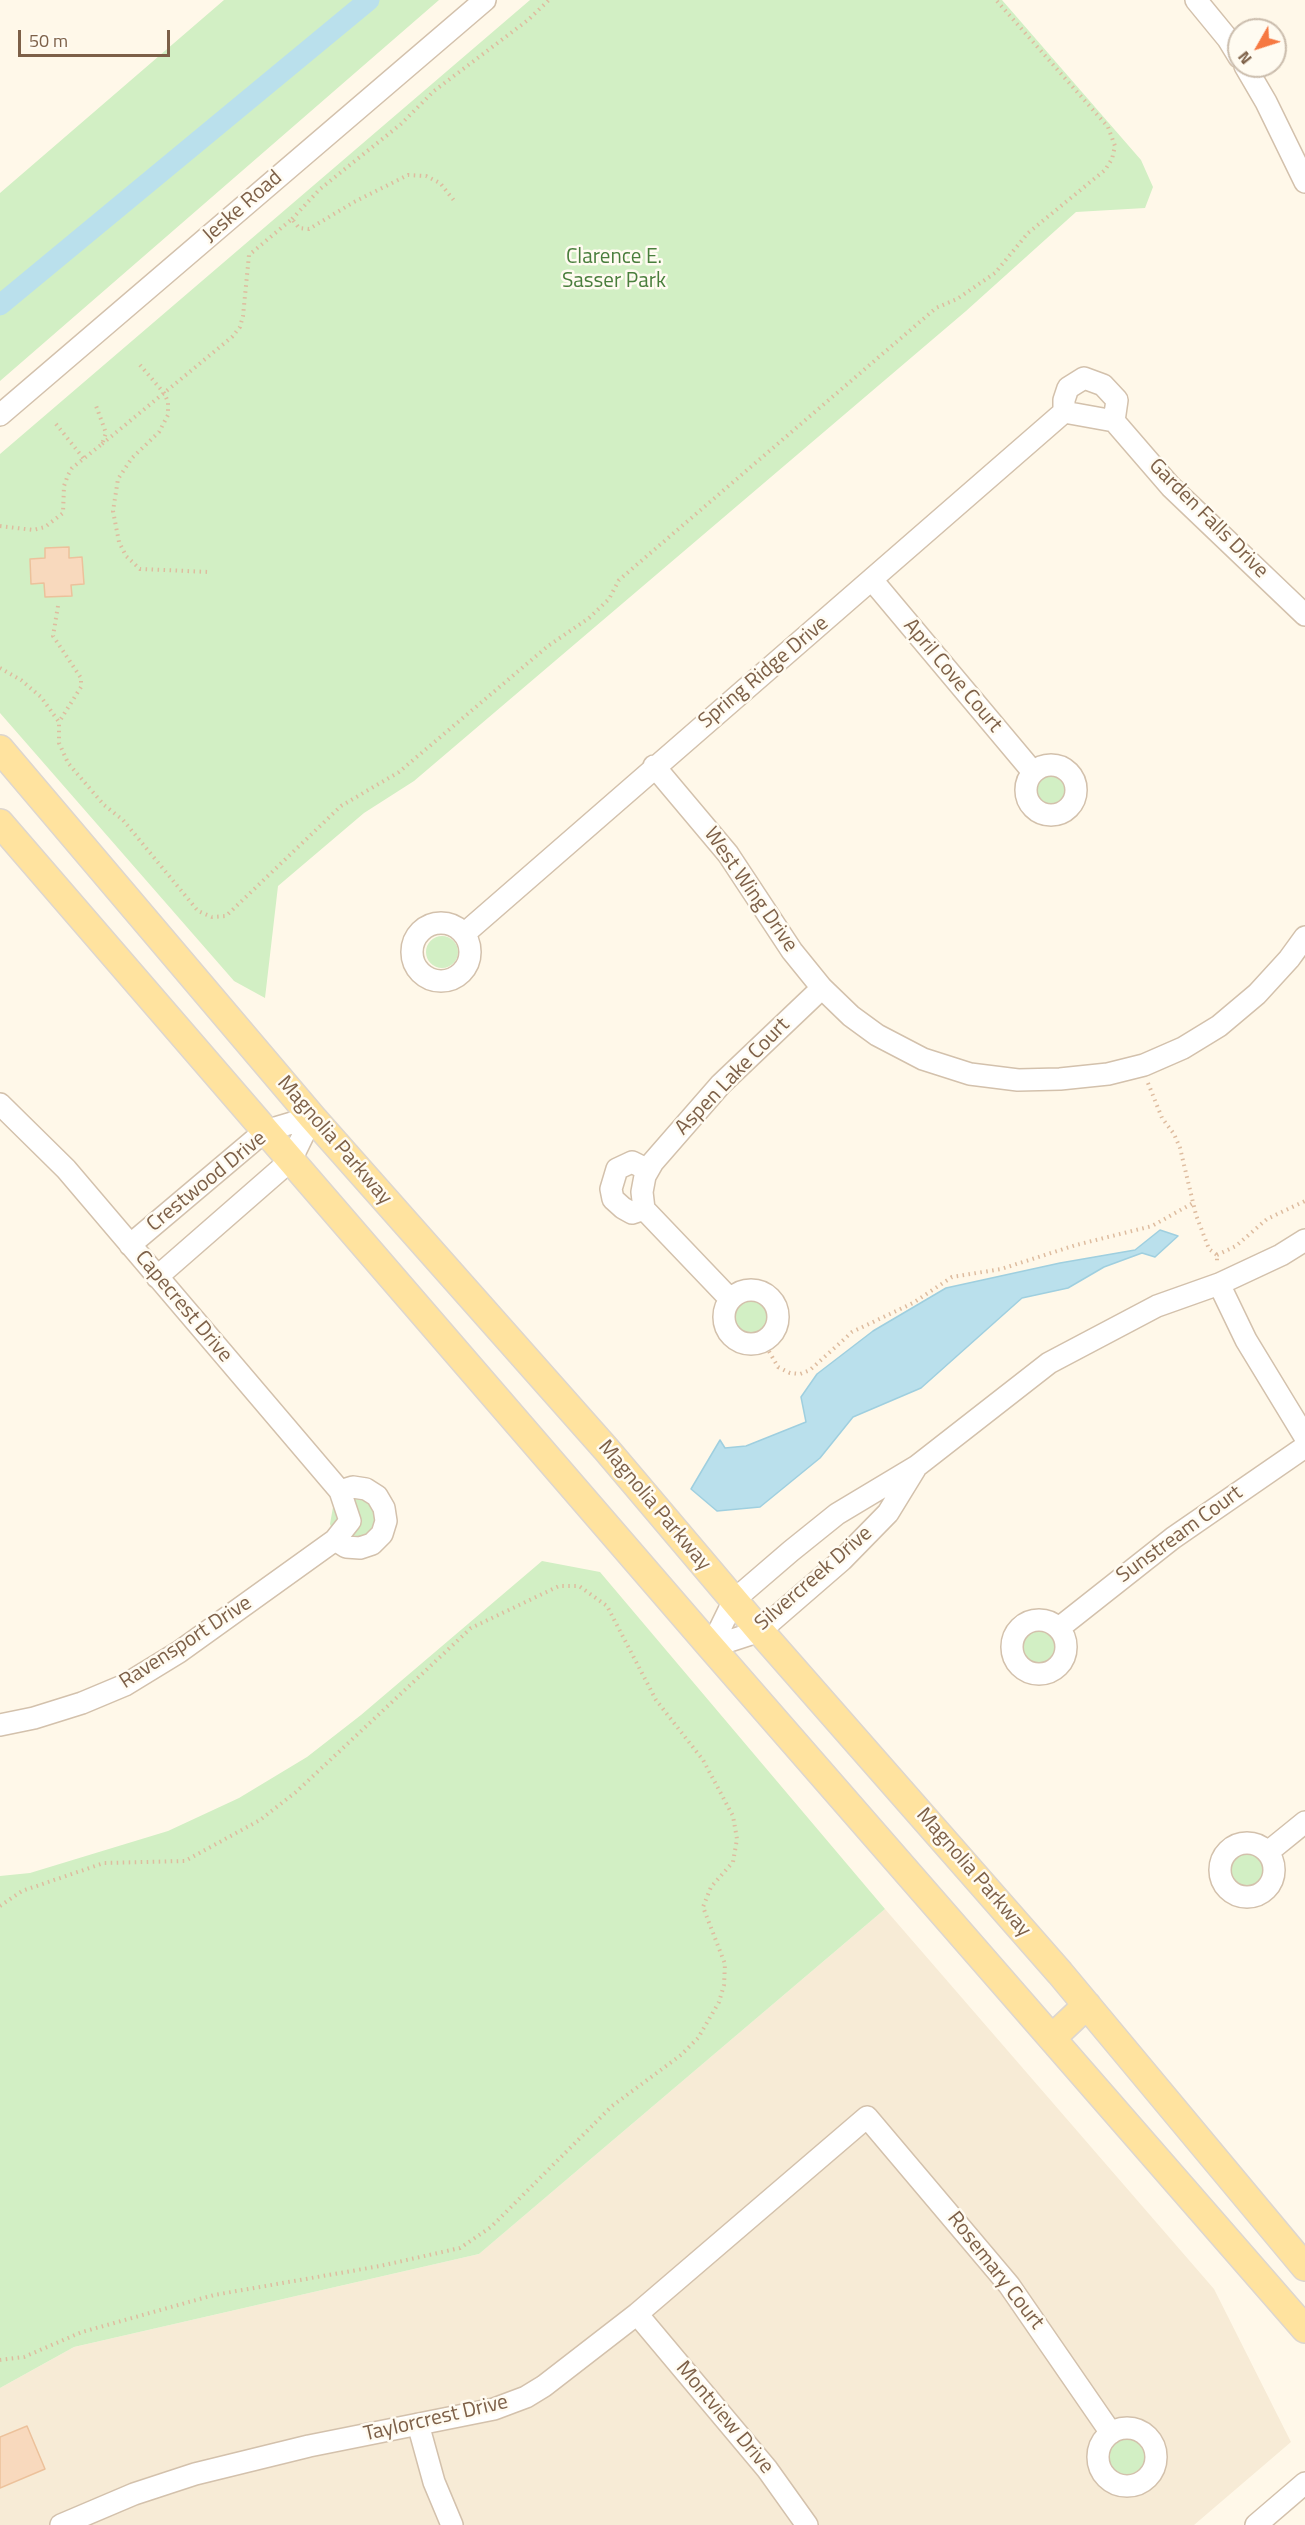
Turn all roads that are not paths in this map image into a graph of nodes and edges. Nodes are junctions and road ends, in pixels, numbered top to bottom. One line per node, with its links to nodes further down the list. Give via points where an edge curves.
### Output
1 (485, 0): 7 (street, Jeske Road)
2 (1196, 0): 3 (street)
3 (1227, 38)
4 (1252, 78): 5 (street)
5 (1305, 182)
6 (1064, 412): 8 (street); 8 (street, via 1068,388 1084,378 1103,385 1116,400); 9 (street, Spring Ridge Drive)
7 (0, 415)
8 (1114, 421): 10 (street, Garden Falls Drive, via 1171,487)
9 (872, 580): 12 (street, Spring Ridge Drive); 13 (street, April Cove Court)
10 (1305, 615)
11 (0, 749): 19 (main road, Magnolia Parkway)
12 (654, 766): 15 (street, Spring Ridge Drive); 17 (street, West Wing Drive, via 728,854 792,951)
13 (1033, 772)
14 (0, 823): 20 (main road)
15 (464, 934)
16 (1305, 937): 17 (street, West Wing Drive, via 1257,994 1219,1026 1183,1048 1144,1065 1060,1080 970,1074 923,1059 877,1035)
17 (822, 988): 22 (street, Aspen Lake Court, via 721,1084)
18 (0, 1104): 25 (street, Capecrest Drive, via 66,1169)
19 (312, 1117): 20 (street, Crestwood Drive); 21 (street, Crestwood Drive); 35 (main road, Magnolia Parkway)
20 (265, 1131): 21 (main road); 25 (street, Crestwood Drive)
21 (291, 1160): 26 (street, Crestwood Drive); 38 (main road)
22 (648, 1170): 23 (street, via 642,1192); 23 (street, via 632,1162 617,1169 611,1189 613,1199 623,1208 632,1213)
23 (644, 1209): 28 (street)
24 (1305, 1240): 27 (street, Silvercreek Drive)
25 (130, 1245): 26 (street, Capecrest Drive)
26 (157, 1277): 32 (street, Capecrest Drive)
27 (1219, 1284): 29 (street, via 1246,1340); 31 (street, Silvercreek Drive, via 1157,1306 1049,1363)
28 (730, 1299): 28 (street, via 744,1290 753,1290 774,1303 778,1320 764,1341 748,1343 733,1337 724,1323)
29 (1305, 1437)
30 (1305, 1447): 36 (street, Sunstream Court, via 1182,1532)
31 (917, 1466): 35 (street, Silvercreek Drive, via 837,1514); 37 (street, Silvercreek Drive, via 888,1513 842,1560)
32 (340, 1491): 33 (street, Capecrest Drive); 34 (street, via 352,1487 377,1496 386,1521 382,1534 372,1544 346,1547)
33 (350, 1521): 34 (street, Ravensport Drive)
34 (335, 1540): 39 (street, Ravensport Drive, via 179,1652 125,1685 82,1703)
35 (735, 1600): 37 (main road, Magnolia Parkway); 38 (street, Silvercreek Drive)
36 (1059, 1628)
37 (760, 1631): 38 (street, Silvercreek Drive); 42 (main road, Magnolia Parkway)
38 (711, 1647): 43 (main road)
39 (0, 1725)
40 (1305, 1822): 41 (street)
41 (1268, 1852)
42 (1087, 2005): 43 (main road); 45 (main road, Magnolia Parkway)
43 (1052, 2038): 47 (main road)
44 (867, 2117): 46 (street, Taylorcrest Drive); 49 (street, Rosemary Court, via 1010,2285)
45 (1305, 2267)
46 (637, 2314): 48 (street, Taylorcrest Drive, via 526,2397 494,2409); 53 (street, Montview Drive, via 767,2469)
47 (1305, 2329)
48 (418, 2424): 51 (street, Taylorcrest Drive, via 195,2474 134,2494); 52 (street, via 434,2482)
49 (1111, 2433)
50 (1305, 2483): 54 (street)
51 (61, 2525)
52 (452, 2525)
53 (807, 2525)
54 (1256, 2525)

